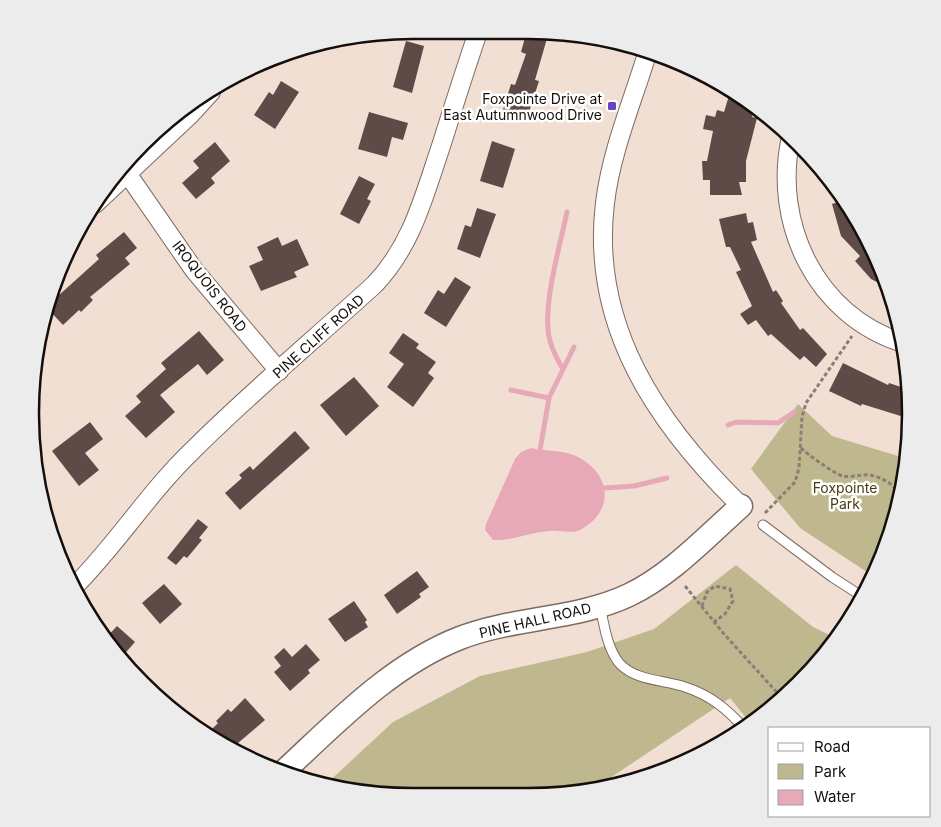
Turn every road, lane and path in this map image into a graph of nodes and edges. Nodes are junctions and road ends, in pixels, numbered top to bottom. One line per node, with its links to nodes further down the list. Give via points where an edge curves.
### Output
1 (476, 39): 9 (street, PINE CLIFF ROAD, via 424,197 406,243 393,265)
2 (646, 58): 12 (street, via 609,179 604,229 608,286 625,348 654,404 684,444)
3 (196, 108): 5 (street)
4 (790, 147): 8 (street, via 786,172 788,203 804,258 847,313 878,334)
5 (140, 158)
6 (127, 172): 9 (street, IROQUOIS ROAD, via 194,270)
7 (856, 330): 10 (path, via 806,403)
8 (895, 340)
9 (279, 371): 15 (street, PINE CLIFF ROAD, via 192,450)
10 (801, 448): 11 (path, via 811,458 844,477 870,475); 13 (path, via 795,482)
11 (895, 488)
12 (741, 506): 18 (street, PINE HALL ROAD, via 652,583 628,596)
13 (765, 513)
14 (763, 526): 17 (lane)
15 (79, 582)
16 (685, 586): 19 (path)
17 (857, 592)
18 (600, 605): 22 (lane, via 611,647 620,664 636,674 705,695 727,708); 23 (street, PINE HALL ROAD, via 498,626 460,638 420,657 381,684)
19 (702, 606): 20 (path); 20 (path, via 707,592 715,586 730,589 734,601)
20 (714, 622): 21 (path)
21 (777, 693)
22 (739, 723)
23 (289, 767)

